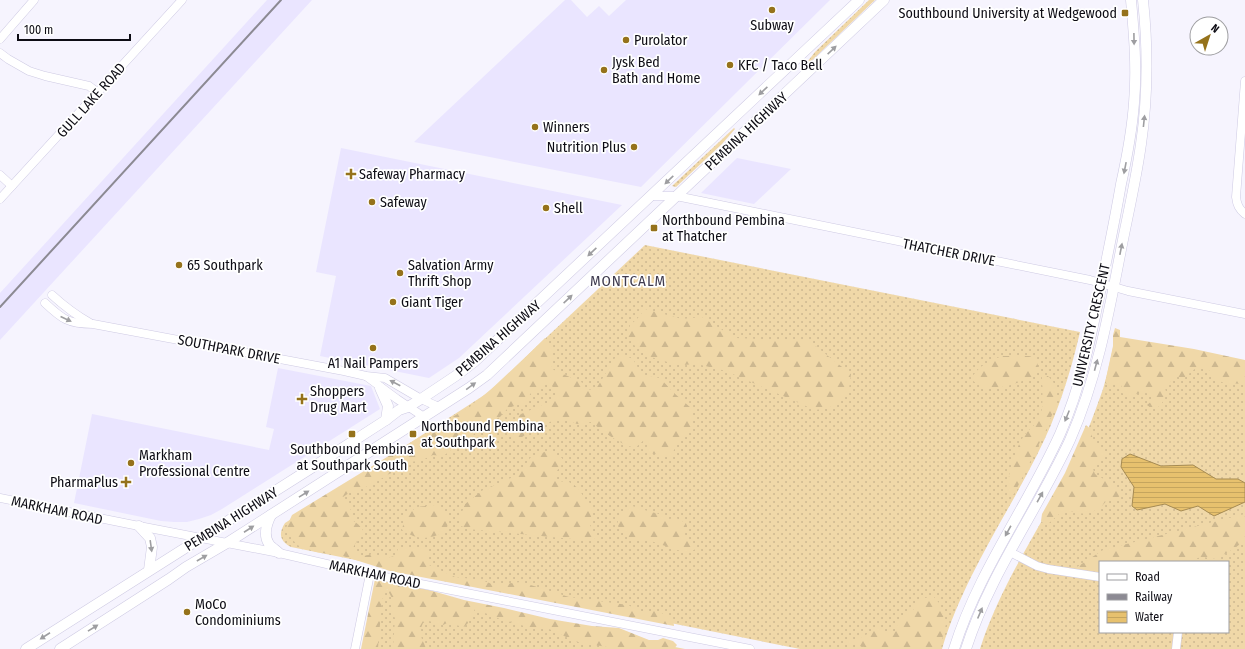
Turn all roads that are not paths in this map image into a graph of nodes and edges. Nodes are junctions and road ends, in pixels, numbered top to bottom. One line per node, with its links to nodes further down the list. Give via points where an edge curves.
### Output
1 (34, 0): 7 (street)
2 (182, 0): 11 (street, GULL LAKE ROAD)
3 (859, 0): 14 (main road, PEMBINA HIGHWAY, one-way to 14)
4 (884, 0): 15 (main road, PEMBINA HIGHWAY, one-way to 4)
5 (1131, 0): 18 (main road, UNIVERSITY CRESCENT, one-way to 18, via 1134,36 1131,136)
6 (1143, 0): 19 (main road, UNIVERSITY CRESCENT, one-way to 6, via 1138,165 1144,115 1147,64)
7 (0, 39)
8 (0, 53): 9 (street)
9 (4, 61): 11 (street, via 29,71 89,86)
10 (1245, 81): 17 (street, via 1236,197 1239,209)
11 (97, 92): 13 (street, GULL LAKE ROAD)
12 (0, 175): 13 (street)
13 (12, 186): 16 (street, GULL LAKE ROAD)
14 (652, 196): 15 (street, THATCHER DRIVE); 26 (main road, PEMBINA HIGHWAY, one-way to 26, via 474,362)
15 (676, 196): 18 (street, THATCHER DRIVE); 28 (main road, PEMBINA HIGHWAY, one-way to 15, via 487,375)
16 (0, 199)
17 (1245, 214)
18 (1102, 284): 19 (street, THATCHER DRIVE); 46 (main road, UNIVERSITY CRESCENT, one-way to 46, via 1087,354 1067,416 1045,463 987,568 972,599)
19 (1114, 287): 22 (street, THATCHER DRIVE); 36 (main road, UNIVERSITY CRESCENT, one-way to 19, via 1062,456 1081,412 1096,366)
20 (52, 295): 23 (street, SOUTHPARK DRIVE, via 75,315)
21 (45, 303): 23 (street, SOUTHPARK DRIVE, one-way to 23, via 62,319 80,324)
22 (1245, 314)
23 (93, 324): 24 (street, SOUTHPARK DRIVE)
24 (366, 376): 25 (street, SOUTHPARK DRIVE); 26 (street, SOUTHPARK DRIVE, one-way to 24, via 384,378)
25 (380, 388): 27 (street, SOUTHPARK DRIVE); 30 (main road, via 388,406)
26 (421, 399): 27 (main road, PEMBINA HIGHWAY); 28 (street, SOUTHPARK DRIVE)
27 (408, 407): 29 (street, SOUTHPARK DRIVE); 30 (main road, PEMBINA HIGHWAY)
28 (439, 408): 29 (main road, PEMBINA HIGHWAY)
29 (424, 417): 32 (main road, PEMBINA HIGHWAY, one-way to 29)
30 (386, 420): 34 (main road, PEMBINA HIGHWAY)
31 (0, 498): 33 (street, MARKHAM ROAD)
32 (271, 515): 35 (main road, PEMBINA HIGHWAY, one-way to 32); 37 (main road, via 267,523 267,538 269,544)
33 (139, 526): 34 (street, MARKHAM ROAD); 38 (main road, one-way to 38, via 150,538 152,547)
34 (200, 538): 35 (street, MARKHAM ROAD); 38 (main road, PEMBINA HIGHWAY)
35 (227, 543): 37 (street, MARKHAM ROAD); 43 (main road, PEMBINA HIGHWAY, one-way to 35)
36 (1010, 552): 40 (street, via 1042,567); 47 (main road, UNIVERSITY CRESCENT, one-way to 36, via 986,599)
37 (279, 553): 39 (street, MARKHAM ROAD)
38 (149, 570): 42 (main road, PEMBINA HIGHWAY, one-way to 42)
39 (370, 574): 44 (street); 45 (street, MARKHAM ROAD)
40 (1099, 577)
41 (1178, 633): 48 (street)
42 (26, 649)
43 (60, 649)
44 (355, 649)
45 (750, 649)
46 (954, 649)
47 (966, 649)
48 (1176, 649)

